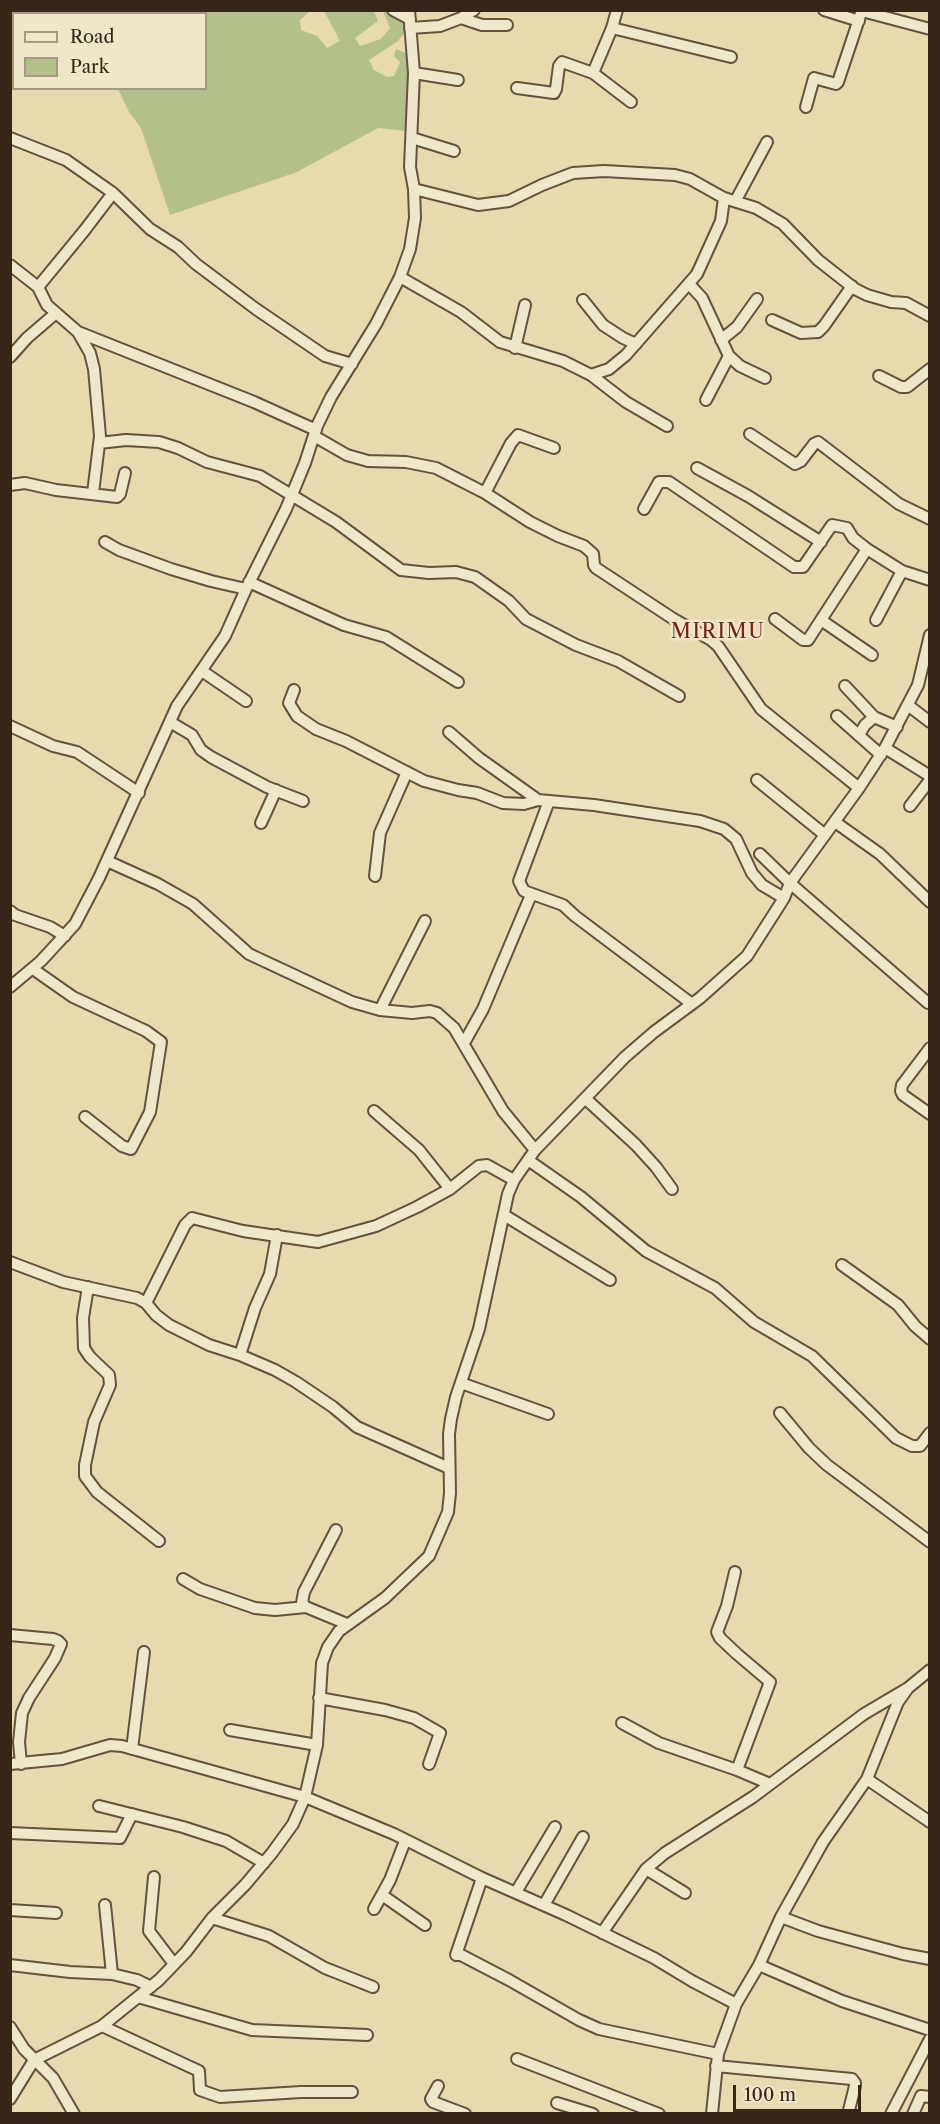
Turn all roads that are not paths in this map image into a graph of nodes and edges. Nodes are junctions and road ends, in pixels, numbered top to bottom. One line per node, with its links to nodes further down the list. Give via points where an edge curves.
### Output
1 (393, 10): 7 (street)
2 (474, 10): 6 (street)
3 (617, 10): 9 (street)
4 (824, 10): 5 (street)
5 (861, 14): 10 (street); 17 (street, via 838,82 814,78)
6 (461, 18): 7 (street, via 440,26); 8 (street, via 483,25)
7 (410, 19): 12 (street)
8 (507, 25)
9 (612, 28): 11 (street); 13 (street)
10 (930, 29)
11 (731, 57)
12 (414, 73): 14 (street); 18 (street)
13 (593, 73): 15 (street, via 562,62 554,93); 16 (street)
14 (458, 80)
15 (517, 88)
16 (631, 102)
17 (806, 107)
18 (412, 138): 21 (street); 22 (street, via 410,167)
19 (11, 139): 23 (street, via 66,160)
20 (767, 142): 25 (street)
21 (454, 151)
22 (414, 189): 24 (street, via 464,203 494,204 566,176 604,171 675,175); 27 (street, via 415,218)
23 (113, 193): 30 (street); 43 (street, via 150,229 256,309 325,356)
24 (724, 198): 25 (street); 28 (street, via 716,235 698,274)
25 (736, 200): 29 (street, via 783,224 818,260)
26 (10, 265): 30 (street)
27 (400, 277): 40 (street); 43 (street)
28 (689, 284): 38 (street, via 702,298); 39 (street)
29 (852, 286): 35 (street, via 867,295 906,303); 36 (street, via 818,332 801,333)
30 (38, 287): 34 (street)
31 (758, 299): 38 (street, via 737,327)
32 (584, 300): 39 (street, via 603,325)
33 (525, 305): 40 (street)
34 (56, 313): 37 (street); 42 (street)
35 (929, 313)
36 (772, 320)
37 (78, 332): 50 (street, via 254,402); 52 (street, via 94,369)
38 (721, 340): 41 (street)
39 (636, 344): 45 (street, via 609,369)
40 (515, 348): 45 (street, via 563,361)
41 (729, 356): 47 (street); 48 (street)
42 (10, 357)
43 (352, 364): 50 (street, via 330,397)
44 (930, 369): 46 (street, via 907,387)
45 (591, 375): 49 (street)
46 (879, 376)
47 (765, 378)
48 (706, 400)
49 (667, 426)
50 (315, 433): 57 (street, via 347,455 436,468); 59 (street)
51 (750, 434): 61 (street, via 795,464 818,442 899,504)
52 (99, 443): 58 (street); 59 (street, via 159,442 207,462 260,476)
53 (554, 448): 57 (street, via 518,435)
54 (697, 468): 63 (street)
55 (125, 473): 58 (street, via 119,496)
56 (10, 485): 58 (street, via 25,483)
57 (485, 493): 92 (street, via 530,522 584,546 593,554 596,568 711,640 761,709)
58 (93, 494)
59 (292, 496): 67 (street); 77 (street, via 336,522 401,570 456,572 475,577 509,601 526,619 618,661)
60 (644, 509): 63 (street, via 659,482 669,482 794,567 802,567)
61 (930, 519)
62 (105, 542): 67 (street, via 171,569 211,581)
63 (821, 542): 64 (street, via 832,525 848,528 852,538)
64 (867, 549): 65 (street); 69 (street)
65 (902, 571): 66 (street); 70 (street)
66 (930, 580)
67 (248, 586): 73 (street, via 225,636); 74 (street, via 344,625 386,637)
68 (775, 619): 69 (street, via 805,641)
69 (821, 620): 72 (street)
70 (876, 620)
71 (930, 635): 79 (street)
72 (872, 655)
73 (202, 671): 78 (street); 82 (street)
74 (458, 681)
75 (845, 686): 81 (street)
76 (294, 690): 89 (street, via 289,706 297,716)
77 (679, 696)
78 (246, 701)
79 (909, 705): 83 (street); 85 (street)
80 (837, 716): 87 (street)
81 (874, 717): 85 (street); 87 (street)
82 (170, 722): 93 (street, via 192,735 211,757); 94 (street)
83 (930, 722)
84 (10, 726): 94 (street, via 52,746 77,752)
85 (897, 727): 88 (street)
86 (449, 732): 96 (street, via 479,758)
87 (859, 735): 88 (street)
88 (883, 752): 90 (street); 92 (street)
89 (407, 772): 96 (street, via 424,781 502,803); 103 (street, via 380,833)
90 (930, 778): 97 (street)
91 (757, 780): 100 (street)
92 (859, 789): 98 (street)
93 (276, 790): 95 (street); 99 (street)
94 (139, 793): 102 (street)
95 (303, 801)
96 (544, 801): 105 (street, via 519,881); 106 (street, via 700,821 724,829 736,839 762,885)
97 (910, 806)
98 (835, 822): 100 (street); 107 (street, via 880,854)
99 (261, 823)
100 (825, 835): 104 (street)
101 (760, 854): 104 (street)
102 (106, 861): 110 (street, via 75,924); 115 (street, via 193,904 249,954 352,1002)
103 (375, 876)
104 (790, 883): 106 (street); 113 (street)
105 (531, 895): 114 (street, via 563,905); 116 (street)
106 (784, 898): 114 (street, via 747,956)
107 (930, 902)
108 (10, 911): 110 (street)
109 (425, 921): 115 (street)
110 (65, 936): 111 (street)
111 (33, 969): 112 (street); 121 (street, via 74,997 161,1042 150,1112 131,1149)
112 (10, 987)
113 (928, 1003)
114 (692, 1004): 118 (street, via 654,1032)
115 (380, 1010): 116 (street, via 437,1013)
116 (464, 1044): 122 (street, via 503,1112)
117 (930, 1048): 120 (street, via 901,1091)
118 (586, 1099): 122 (street); 126 (street, via 636,1145)
119 (374, 1111): 125 (street, via 419,1150)
120 (930, 1114)
121 (85, 1118)
122 (535, 1150): 123 (street)
123 (528, 1160): 124 (street); 139 (street, via 581,1197 646,1251 715,1288 754,1322 812,1356 896,1438 917,1447)
124 (514, 1180): 125 (street, via 487,1165 479,1166); 127 (street)
125 (450, 1189): 128 (street, via 376,1226 344,1237 318,1242)
126 (672, 1189)
127 (504, 1215): 131 (street); 136 (street, via 478,1329)
128 (277, 1235): 133 (street, via 192,1218); 135 (street, via 270,1274)
129 (10, 1262): 132 (street)
130 (842, 1265): 134 (street, via 898,1305)
131 (610, 1280)
132 (88, 1287): 133 (street); 142 (street, via 84,1348 109,1375 110,1385 94,1422 85,1476 104,1499)
133 (146, 1303): 135 (street, via 169,1325 208,1345)
134 (930, 1339)
135 (240, 1355): 140 (street, via 296,1382 357,1427)
136 (461, 1383): 138 (street); 140 (street, via 448,1434)
137 (780, 1413): 143 (street, via 827,1465)
138 (548, 1414)
139 (930, 1433)
140 (449, 1468): 147 (street, via 448,1512 429,1556 385,1598)
141 (336, 1530): 146 (street, via 304,1592 302,1604)
142 (159, 1541)
143 (930, 1542)
144 (735, 1572): 159 (street, via 717,1632 770,1682)
145 (183, 1579): 146 (street, via 255,1608)
146 (306, 1607): 147 (street)
147 (347, 1624): 152 (street, via 327,1647)
148 (10, 1635): 157 (street, via 53,1639 61,1644 22,1713)
149 (144, 1652): 156 (street)
150 (930, 1670): 151 (street)
151 (908, 1688): 160 (street, via 898,1702); 161 (street, via 864,1714)
152 (319, 1698): 155 (street); 158 (street, via 414,1718 440,1733)
153 (622, 1723): 159 (street, via 659,1743)
154 (230, 1730): 155 (street)
155 (317, 1745): 162 (street)
156 (132, 1749): 157 (street, via 110,1745 62,1759); 162 (street)
157 (16, 1764)
158 (429, 1764)
159 (737, 1770): 161 (street)
160 (867, 1779): 165 (street); 182 (street, via 823,1842)
161 (770, 1784): 171 (street)
162 (305, 1797): 169 (street); 170 (street, via 293,1824)
163 (99, 1806): 164 (street)
164 (132, 1814): 167 (street, via 120,1838); 170 (street, via 226,1841)
165 (930, 1822)
166 (555, 1827): 174 (street)
167 (10, 1833)
168 (583, 1837): 178 (street)
169 (405, 1841): 173 (street); 176 (street)
170 (264, 1863): 183 (street)
171 (646, 1869): 175 (street); 185 (street)
172 (154, 1877): 187 (street, via 149,1931)
173 (482, 1878): 174 (street); 200 (street, via 456,1955 599,2029)
174 (516, 1892): 178 (street)
175 (685, 1893)
176 (382, 1895): 179 (street); 184 (street)
177 (105, 1905): 190 (street)
178 (544, 1905): 185 (street)
179 (374, 1909)
180 (10, 1910): 181 (street)
181 (56, 1913)
182 (781, 1917): 186 (street, via 818,1931); 189 (street)
183 (212, 1918): 187 (street); 192 (street, via 269,1935 325,1968)
184 (425, 1925)
185 (602, 1933): 194 (street)
186 (930, 1959)
187 (174, 1964): 191 (street)
188 (10, 1965): 190 (street)
189 (759, 1965): 194 (street); 197 (street, via 842,2001)
190 (112, 1974): 191 (street)
191 (151, 1987): 193 (street)
192 (373, 1987)
193 (138, 1997): 196 (street); 198 (street, via 252,2030)
194 (736, 2004): 200 (street)
195 (10, 2026): 201 (street)
196 (102, 2026): 201 (street); 205 (street, via 198,2070 200,2090 220,2097)
197 (930, 2030)
198 (367, 2035)
199 (930, 2039): 215 (street)
200 (718, 2054): 203 (street)
201 (34, 2060): 207 (street); 209 (street, via 53,2078)
202 (517, 2060): 212 (street)
203 (716, 2066): 213 (street); 214 (street, via 852,2079 855,2086)
204 (438, 2085): 210 (street, via 433,2102)
205 (352, 2092)
206 (930, 2097): 216 (street, via 921,2096)
207 (10, 2099)
208 (557, 2103): 211 (street)
209 (75, 2114)
210 (465, 2114)
211 (593, 2114)
212 (659, 2114)
213 (712, 2114)
214 (848, 2114)
215 (891, 2114)
216 (913, 2114)

